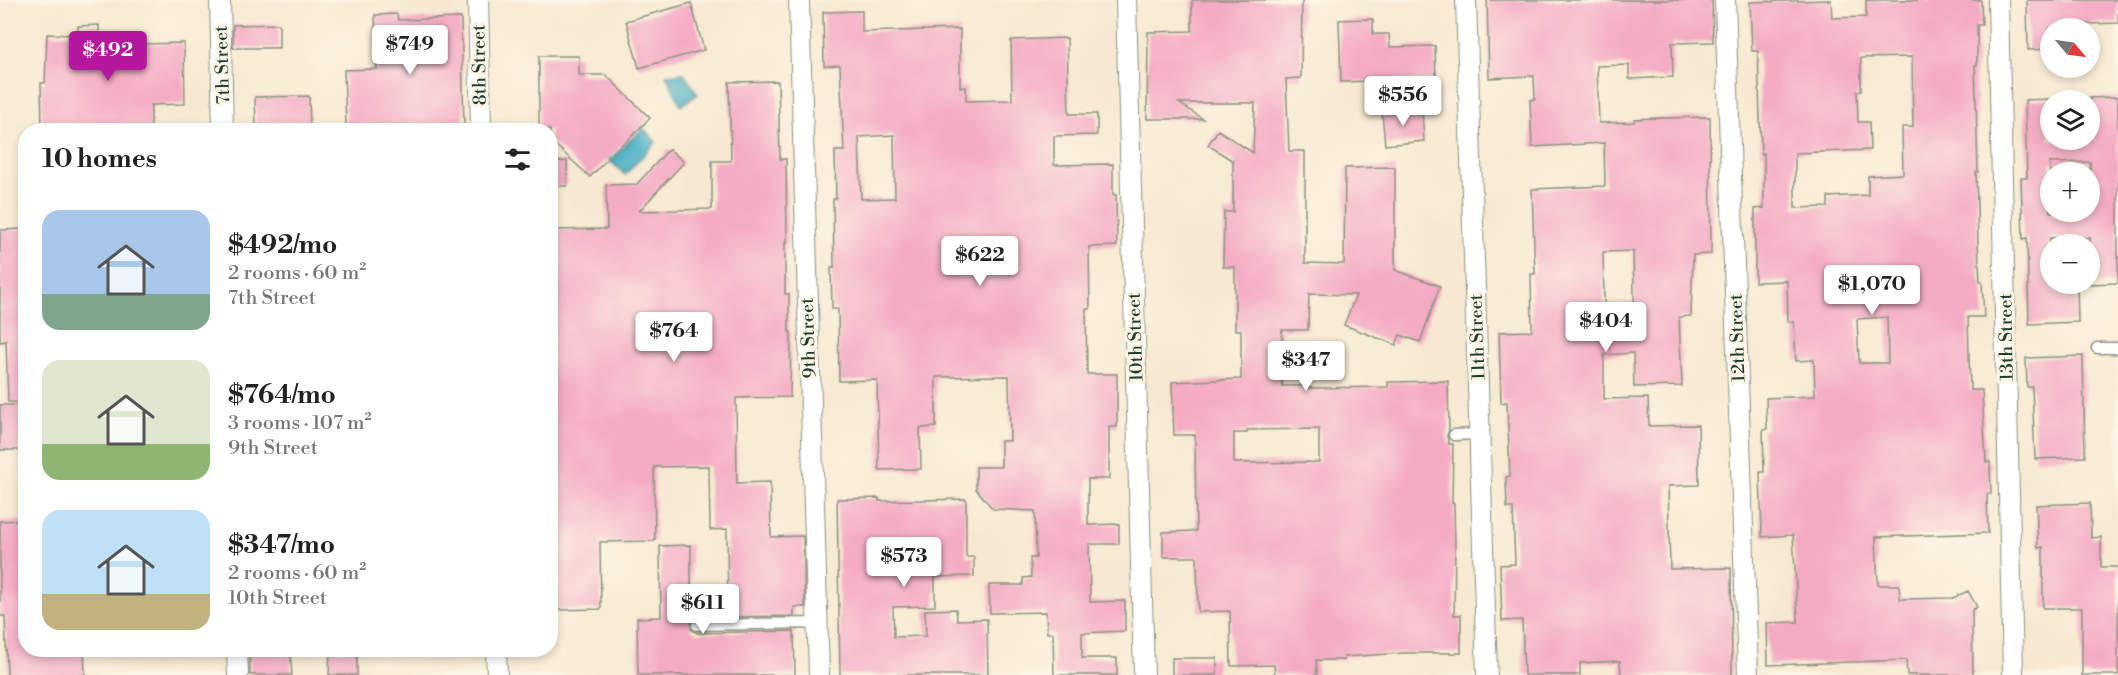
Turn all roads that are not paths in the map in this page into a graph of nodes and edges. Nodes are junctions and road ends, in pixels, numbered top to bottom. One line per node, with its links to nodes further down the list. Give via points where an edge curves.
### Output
1 (220, 0): 8 (street, 7th Street)
2 (478, 0): 9 (street, 8th Street)
3 (799, 0): 14 (street, 9th Street)
4 (1126, 0): 21 (street, 10th Street)
5 (1466, 0): 12 (street, 11th Street)
6 (1725, 0): 23 (street, 12th Street)
7 (1998, 0): 24 (street, 13th Street)
8 (223, 123)
9 (481, 123)
10 (2097, 348): 11 (lane)
11 (2118, 348)
12 (1479, 434): 13 (lane); 22 (street, 11th Street)
13 (1454, 435)
14 (817, 622): 15 (lane); 20 (street, 9th Street)
15 (697, 625)
16 (237, 657): 18 (street)
17 (496, 657): 19 (street)
18 (238, 675)
19 (497, 675)
20 (819, 675)
21 (1144, 675)
22 (1487, 675)
23 (1748, 675)
24 (2013, 675)

